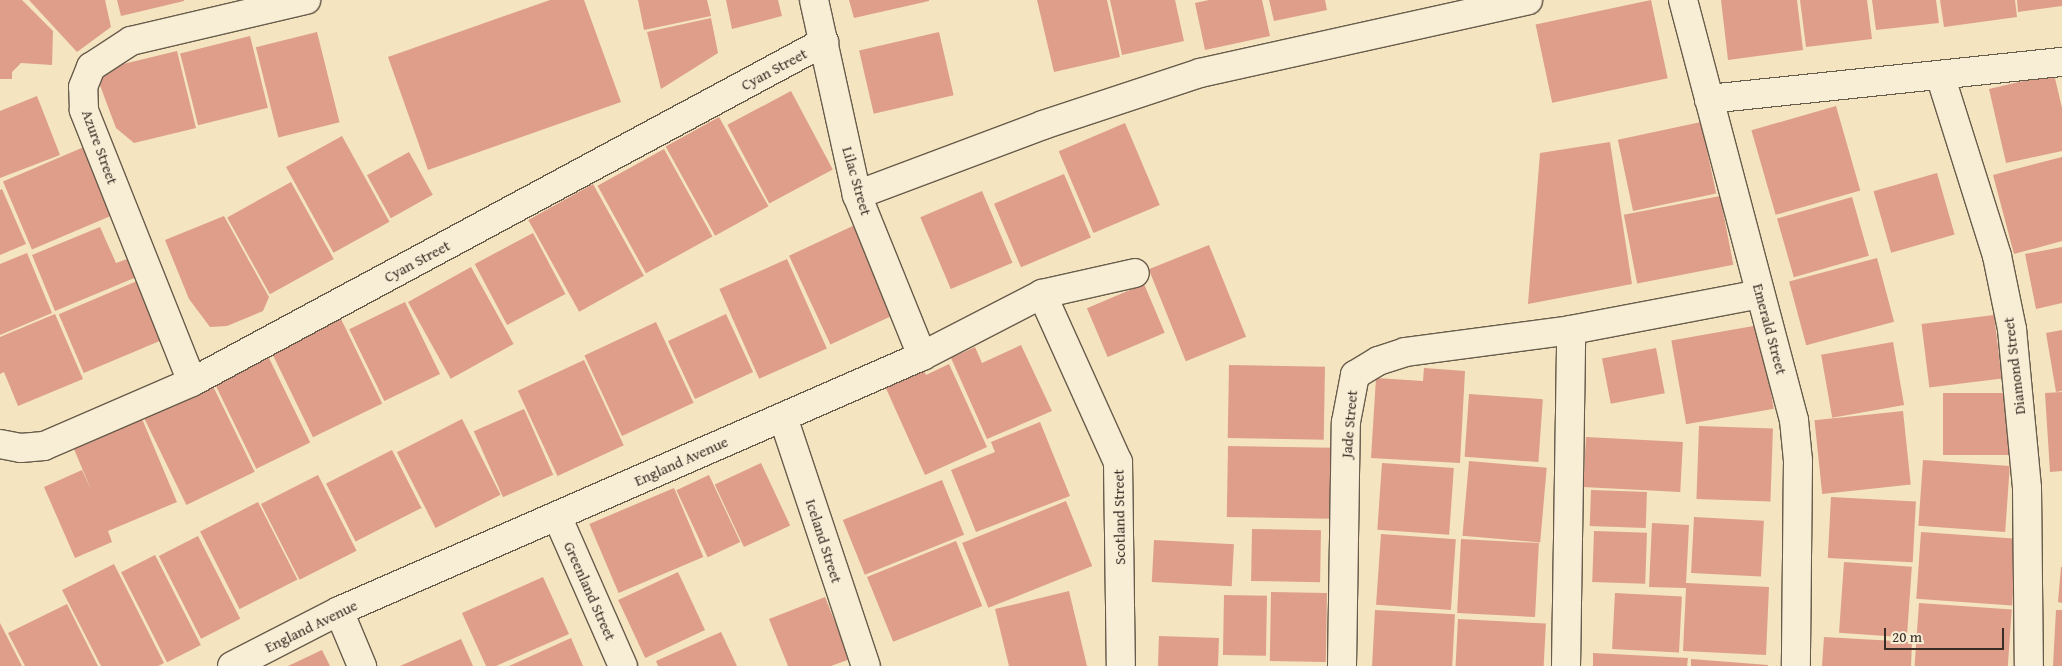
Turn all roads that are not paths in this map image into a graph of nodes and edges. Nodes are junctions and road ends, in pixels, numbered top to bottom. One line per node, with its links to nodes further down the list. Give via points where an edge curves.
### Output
1 (306, 0): 15 (street, Azure Street, via 131,41 91,67 84,87 84,110)
2 (814, 0): 5 (street, Lilac Street)
3 (1528, 0): 9 (street, via 1200,73 1043,125)
4 (1683, 0): 8 (street, Emerald Street)
5 (824, 42): 9 (street, Lilac Street); 15 (street, Cyan Street)
6 (2062, 62): 7 (street)
7 (1940, 75): 8 (street); 28 (street, Diamond Street, via 1997,256 2012,330 2027,488)
8 (1709, 99): 12 (street, Emerald Street)
9 (857, 195): 14 (street, Lilac Street)
10 (1135, 273): 11 (street, England Avenue)
11 (1042, 294): 14 (street, England Avenue); 24 (street, Scotland Street, via 1118,462)
12 (1760, 294): 13 (street, Jade Street); 27 (street, Emerald Street, via 1795,428 1798,461)
13 (1571, 330): 25 (street, Jade Street, via 1405,352 1378,360 1355,375 1346,422); 26 (street)
14 (922, 356): 16 (street, England Avenue)
15 (192, 382): 17 (street, Cyan Street, via 44,446 21,448)
16 (783, 416): 18 (street, England Avenue); 23 (street, Iceland Street)
17 (0, 444)
18 (556, 516): 19 (street, England Avenue); 22 (street, Greenland Street)
19 (339, 611): 20 (street, England Avenue); 21 (street)
20 (232, 666)
21 (362, 666)
22 (623, 666)
23 (866, 666)
24 (1120, 666)
25 (1342, 666)
26 (1566, 666)
27 (1796, 666)
28 (2029, 666)

